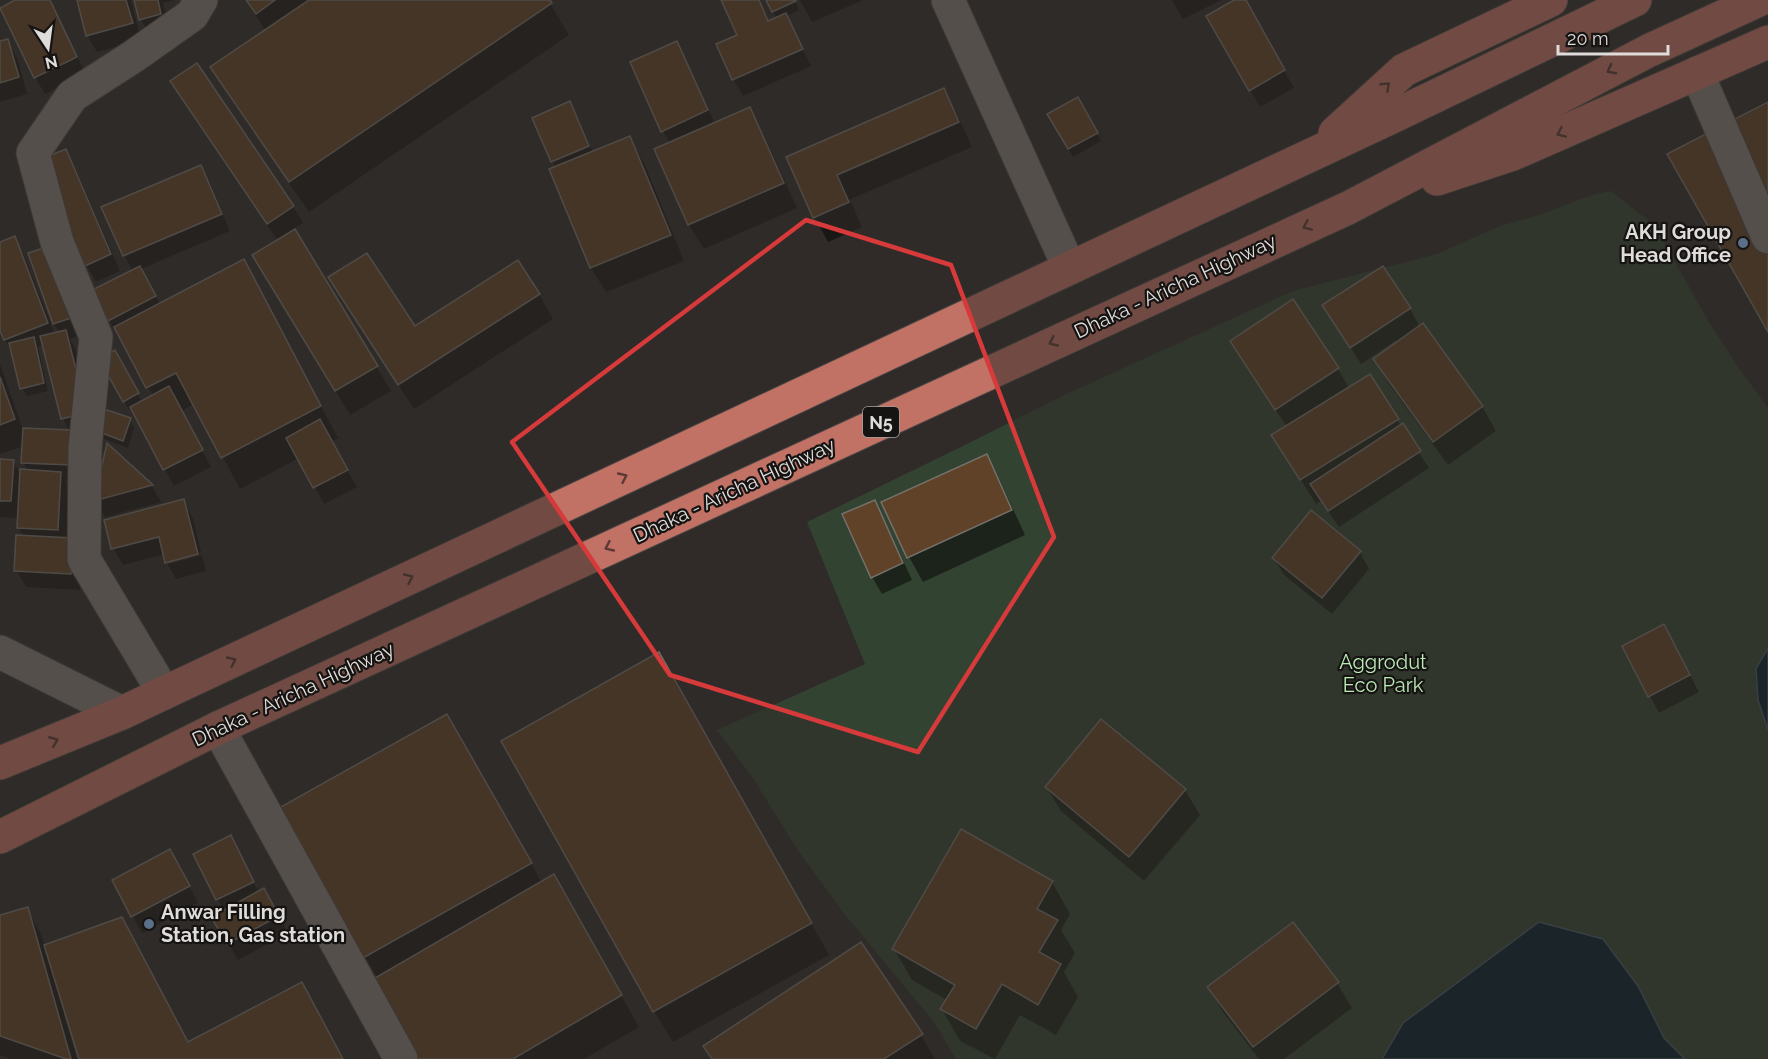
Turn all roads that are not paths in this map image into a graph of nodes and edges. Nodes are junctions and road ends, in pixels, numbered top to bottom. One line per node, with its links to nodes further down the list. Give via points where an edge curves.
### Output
1 (201, 0): 13 (street, via 192,15 72,96 33,153 57,242 96,337 85,448 84,560)
2 (948, 0): 11 (street)
3 (1551, 0): 8 (highway, one-way to 3, via 1404,70)
4 (1635, 0): 8 (highway)
5 (1759, 0): 9 (highway, Dhaka - Aricha Highway / N5, one-way to 9, via 1648,51)
6 (1768, 42): 7 (highway)
7 (1697, 73): 9 (highway, one-way to 9, via 1513,154); 10 (street)
8 (1312, 154): 11 (highway)
9 (1348, 208): 15 (highway, Dhaka - Aricha Highway / N5, one-way to 15)
10 (1768, 237)
11 (1070, 267): 13 (highway, one-way to 11)
12 (0, 652): 14 (street)
13 (164, 693): 14 (highway)
14 (122, 713): 16 (highway, one-way to 14)
15 (218, 728): 17 (highway, Dhaka - Aricha Highway / N5); 18 (street)
16 (0, 763)
17 (0, 837)
18 (401, 1059)

